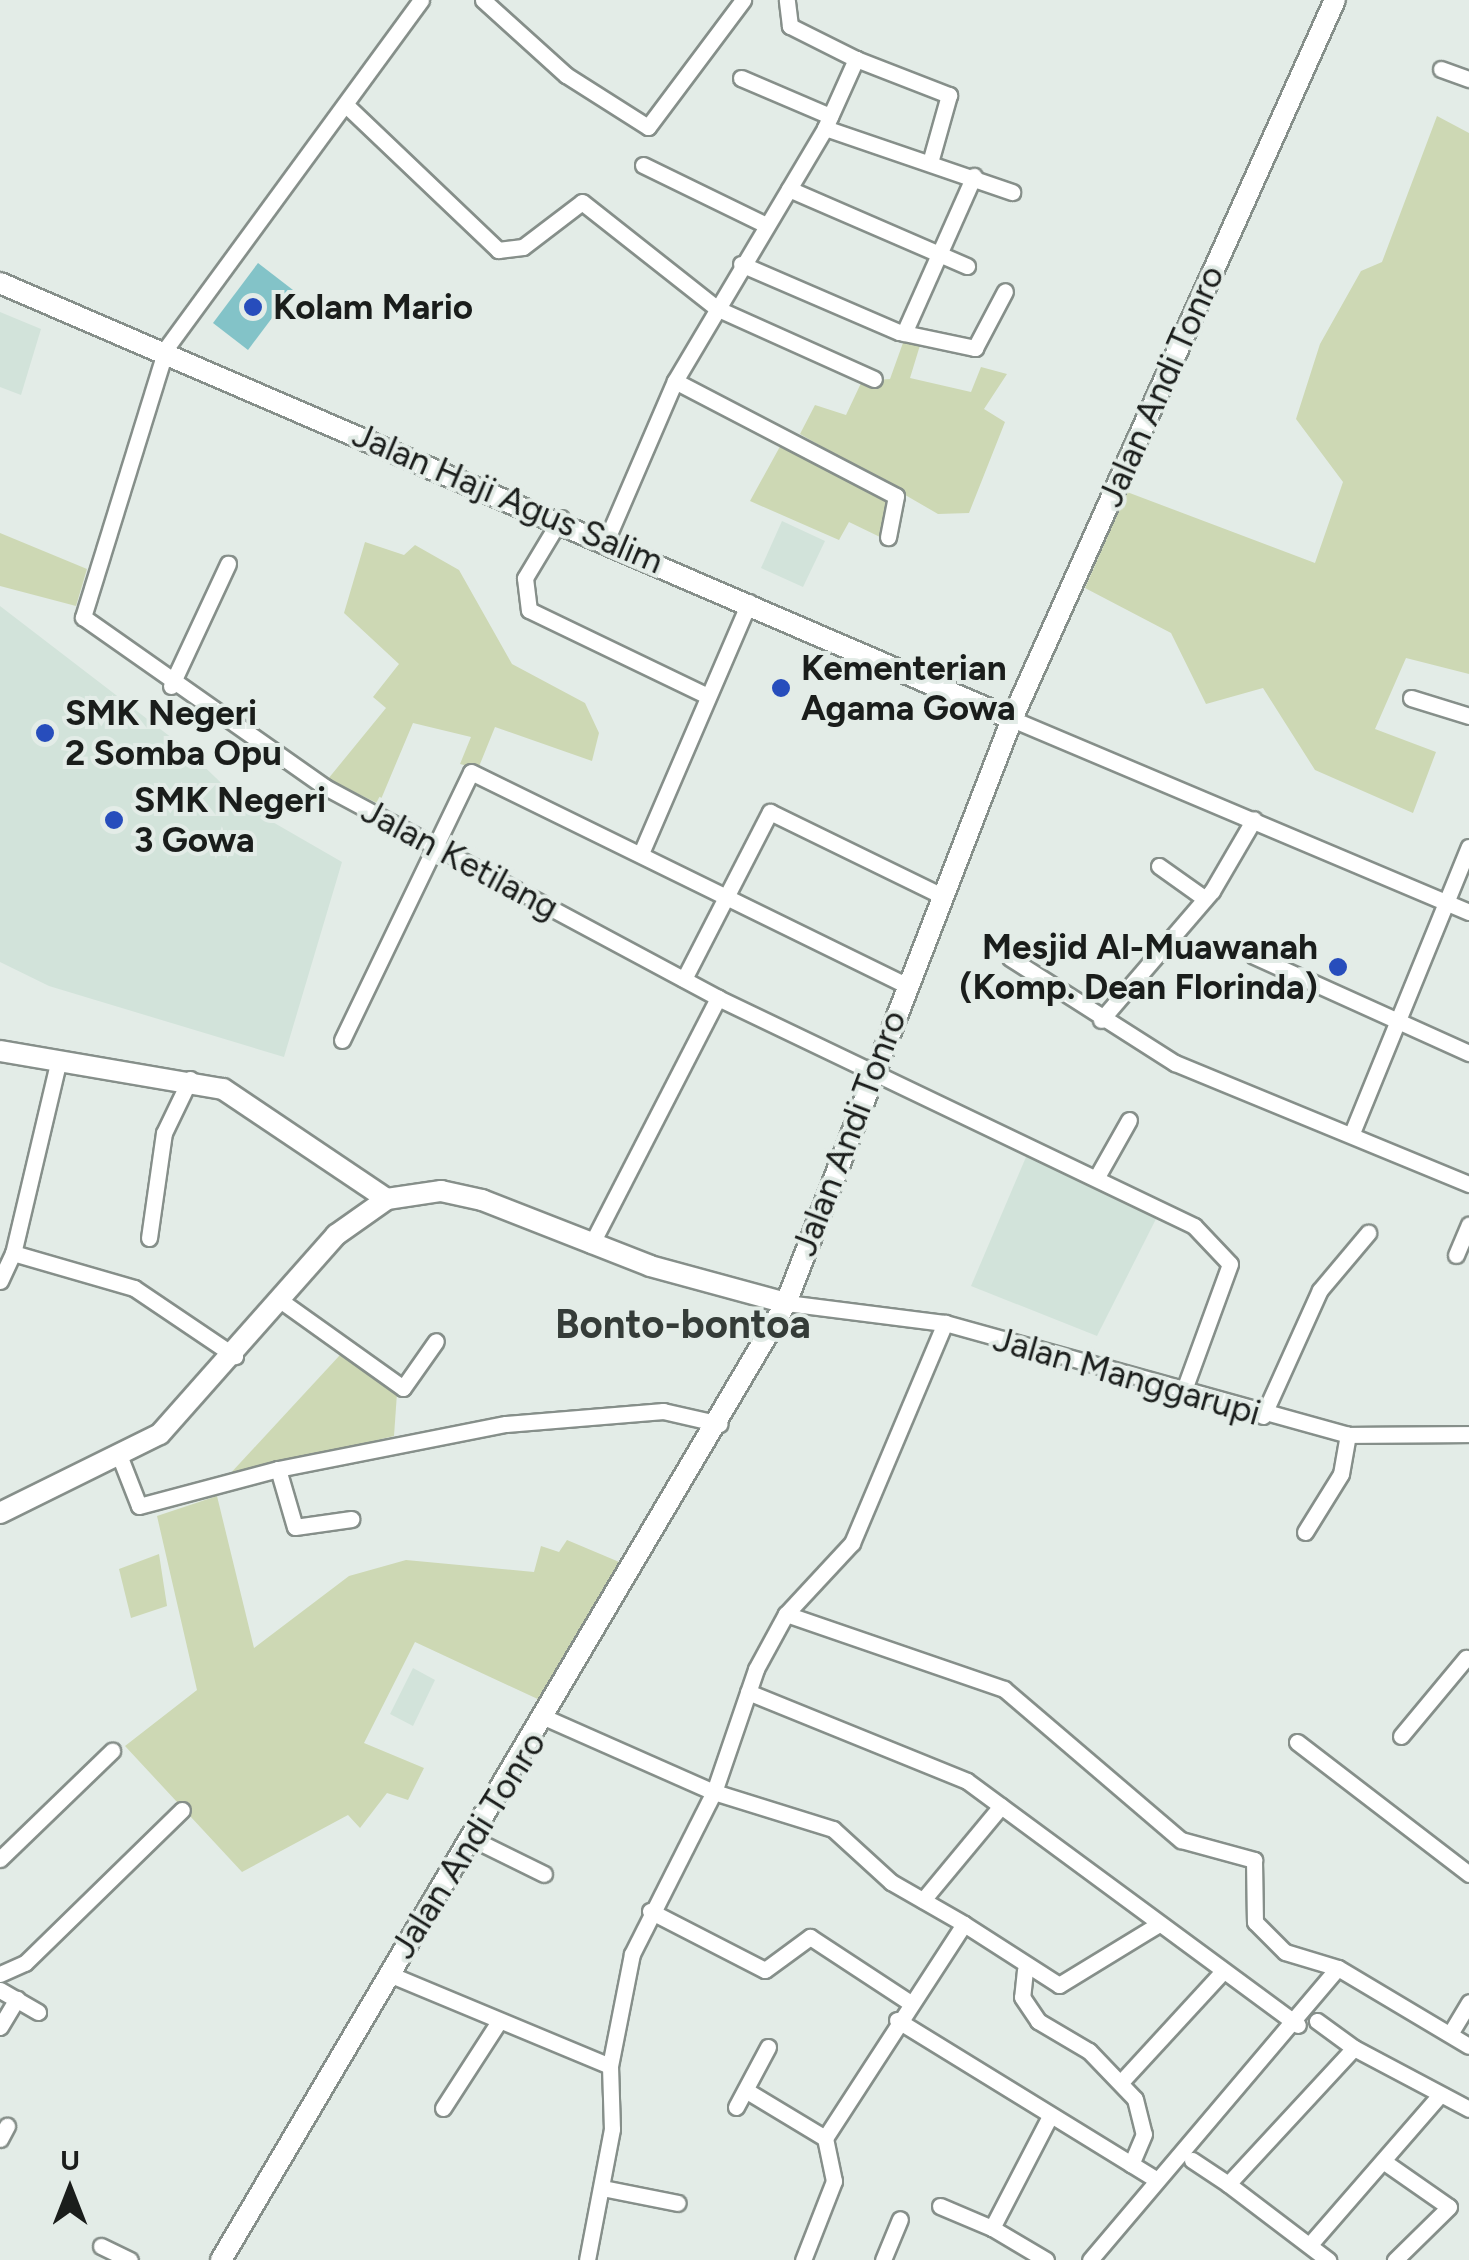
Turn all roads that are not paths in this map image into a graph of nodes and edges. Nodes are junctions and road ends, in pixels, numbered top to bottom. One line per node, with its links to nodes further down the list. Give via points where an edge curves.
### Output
1 (421, 0): 10 (street)
2 (483, 0): 3 (street, via 604,104 648,126)
3 (743, 0)
4 (787, 0): 6 (street, via 790,26)
5 (1335, 0): 37 (street, Jalan Andi Tonro)
6 (856, 59): 11 (street); 12 (street, via 949,95)
7 (1441, 69): 9 (street)
8 (741, 78): 11 (street)
9 (1469, 79)
10 (347, 106): 23 (street, via 498,250 523,246 582,202); 25 (street)
11 (828, 122): 12 (street); 15 (street)
12 (931, 159): 14 (street)
13 (643, 165): 17 (street)
14 (974, 176): 16 (street); 18 (street)
15 (789, 190): 17 (street); 18 (street)
16 (1012, 192)
17 (766, 224): 19 (street)
18 (940, 253): 20 (street); 24 (street)
19 (741, 264): 23 (street); 24 (street)
20 (967, 266)
21 (0, 283): 25 (street, Jalan Haji Agus Salim)
22 (1005, 291): 24 (street, via 981,346)
23 (716, 308): 26 (street); 27 (street)
24 (904, 333)
25 (166, 349): 28 (street, Jalan Haji Agus Salim); 33 (street, Jalan Ketilang, via 83,608 92,630)
26 (874, 379)
27 (675, 380): 29 (street, via 896,496); 30 (street)
28 (561, 518): 30 (street, Jalan Haji Agus Salim); 34 (street, via 524,578 529,610)
29 (888, 537)
30 (606, 540): 32 (street, Jalan Haji Agus Salim)
31 (228, 564): 33 (street)
32 (749, 602): 34 (street); 37 (street, Jalan Haji Agus Salim)
33 (171, 686): 39 (street, Jalan Ketilang)
34 (706, 695): 41 (street)
35 (1411, 698): 36 (street)
36 (1469, 716)
37 (1012, 719): 38 (street); 44 (street, Jalan Andi Tonro)
38 (1254, 818): 45 (street); 46 (street)
39 (432, 845): 41 (street, via 470,772); 50 (street, Jalan Ketilang); 55 (street)
40 (1469, 846): 46 (street)
41 (642, 851): 43 (street)
42 (1159, 866): 45 (street)
43 (728, 894): 44 (street, via 770,812); 50 (street); 51 (street)
44 (942, 896): 51 (street, Jalan Andi Tonro)
45 (1204, 898): 53 (street)
46 (1446, 902): 47 (street); 54 (street)
47 (1469, 912)
48 (1254, 956): 54 (street)
49 (1010, 958): 53 (street)
50 (684, 980): 52 (street, Jalan Ketilang)
51 (904, 986): 59 (street, Jalan Andi Tonro)
52 (718, 998): 59 (street, Jalan Ketilang); 69 (street)
53 (1102, 1020): 62 (street, via 1175,1063)
54 (1400, 1021): 57 (street); 62 (street)
55 (342, 1040)
56 (0, 1051): 58 (street)
57 (1469, 1053)
58 (59, 1060): 60 (street); 70 (street)
59 (869, 1073): 63 (street, Jalan Ketilang); 74 (street, Jalan Andi Tonro)
60 (190, 1079): 65 (street, via 248,1100); 68 (street, via 162,1141)
61 (1128, 1120): 63 (street)
62 (1352, 1133): 64 (street)
63 (1098, 1176): 78 (street, Jalan Ketilang, via 1194,1226 1230,1264)
64 (1469, 1184)
65 (386, 1199): 69 (street, via 468,1196); 73 (street, via 336,1235)
66 (1469, 1225): 71 (street)
67 (1368, 1234): 79 (street, via 1320,1290)
68 (149, 1238)
69 (590, 1244): 74 (street)
70 (14, 1253): 72 (street); 77 (street, via 134,1288)
71 (1456, 1256)
72 (0, 1281)
73 (284, 1303): 76 (street, via 403,1388); 77 (street)
74 (786, 1303): 75 (street, Jalan Manggarupi); 80 (street, Jalan Andi Tonro)
75 (945, 1323): 78 (street, Jalan Manggarupi); 88 (street, via 852,1543)
76 (436, 1341)
77 (235, 1356): 83 (street, via 175,1422)
78 (1182, 1396): 79 (street, Jalan Manggarupi)
79 (1263, 1416): 81 (street, Jalan Manggarupi)
80 (720, 1424): 84 (street, via 663,1411 506,1424); 91 (street, Jalan Andi Tonro)
81 (1348, 1434): 82 (street, Jalan Manggarupi); 87 (street, via 1341,1474)
82 (1469, 1434)
83 (121, 1460): 84 (street, via 132,1498 146,1508); 85 (street)
84 (278, 1469): 86 (street, via 294,1527)
85 (0, 1513)
86 (351, 1519)
87 (1305, 1532)
88 (786, 1614): 90 (street); 106 (street, via 1004,1689 1181,1840 1254,1860 1255,1922 1285,1952)
89 (1468, 1657): 92 (street)
90 (748, 1692): 95 (street); 96 (street, via 926,1760)
91 (546, 1718): 95 (street); 98 (street, Jalan Andi Tonro)
92 (1401, 1736)
93 (1297, 1742): 101 (street)
94 (112, 1752): 99 (street)
95 (714, 1792): 102 (street, via 833,1829); 103 (street)
96 (1001, 1806): 102 (street); 105 (street)
97 (182, 1810): 109 (street, via 26,1963)
98 (473, 1838): 100 (street); 110 (street, Jalan Andi Tonro)
99 (0, 1859)
100 (544, 1874)
101 (1469, 1874)
102 (923, 1900): 104 (street)
103 (650, 1911): 113 (street, via 765,1970 810,1938); 125 (street, via 632,1954)
104 (964, 1924): 107 (street); 113 (street)
105 (1159, 1924): 107 (street, via 1064,1984); 108 (street)
106 (1338, 1968): 119 (street); 121 (street)
107 (1026, 1970): 126 (street, via 1022,1997 1038,2021)
108 (1223, 1971): 119 (street); 126 (street)
109 (0, 1974)
110 (389, 1974): 118 (street); 150 (street, Jalan Andi Tonro)
111 (0, 1990): 112 (street)
112 (17, 2000): 115 (street); 120 (street)
113 (909, 2002): 116 (street)
114 (1469, 2002): 121 (street)
115 (38, 2012)
116 (897, 2020): 132 (street); 133 (street)
117 (1317, 2021): 124 (street)
118 (498, 2024): 125 (street); 130 (street)
119 (1298, 2025): 137 (street)
120 (0, 2027)
121 (1450, 2034): 122 (street)
122 (1469, 2046)
123 (768, 2047): 127 (street)
124 (1354, 2048): 128 (street); 138 (street)
125 (610, 2066): 139 (street)
126 (1122, 2080): 136 (street, via 1143,2124)
127 (747, 2092): 129 (street); 133 (street)
128 (1439, 2096): 131 (street); 135 (street)
129 (736, 2107)
130 (443, 2108)
131 (1469, 2109)
132 (1049, 2118): 136 (street); 145 (street)
133 (825, 2138): 152 (street, via 834,2181)
134 (1192, 2160): 138 (street)
135 (1384, 2161): 143 (street); 146 (street)
136 (1130, 2164): 137 (street)
137 (1154, 2178): 155 (street)
138 (1228, 2184): 146 (street)
139 (603, 2188): 140 (street); 151 (street)
140 (678, 2202)
141 (1469, 2205): 143 (street)
142 (940, 2206): 145 (street)
143 (1450, 2208): 148 (street)
144 (900, 2218): 153 (street)
145 (992, 2228): 154 (street)
146 (1312, 2242): 156 (street)
147 (100, 2246): 149 (street)
148 (1416, 2254): 157 (street)
149 (130, 2260)
150 (221, 2260)
151 (586, 2260)
152 (803, 2260)
153 (884, 2260)
154 (1046, 2260)
155 (1090, 2260)
156 (1328, 2260)
157 (1395, 2260)

